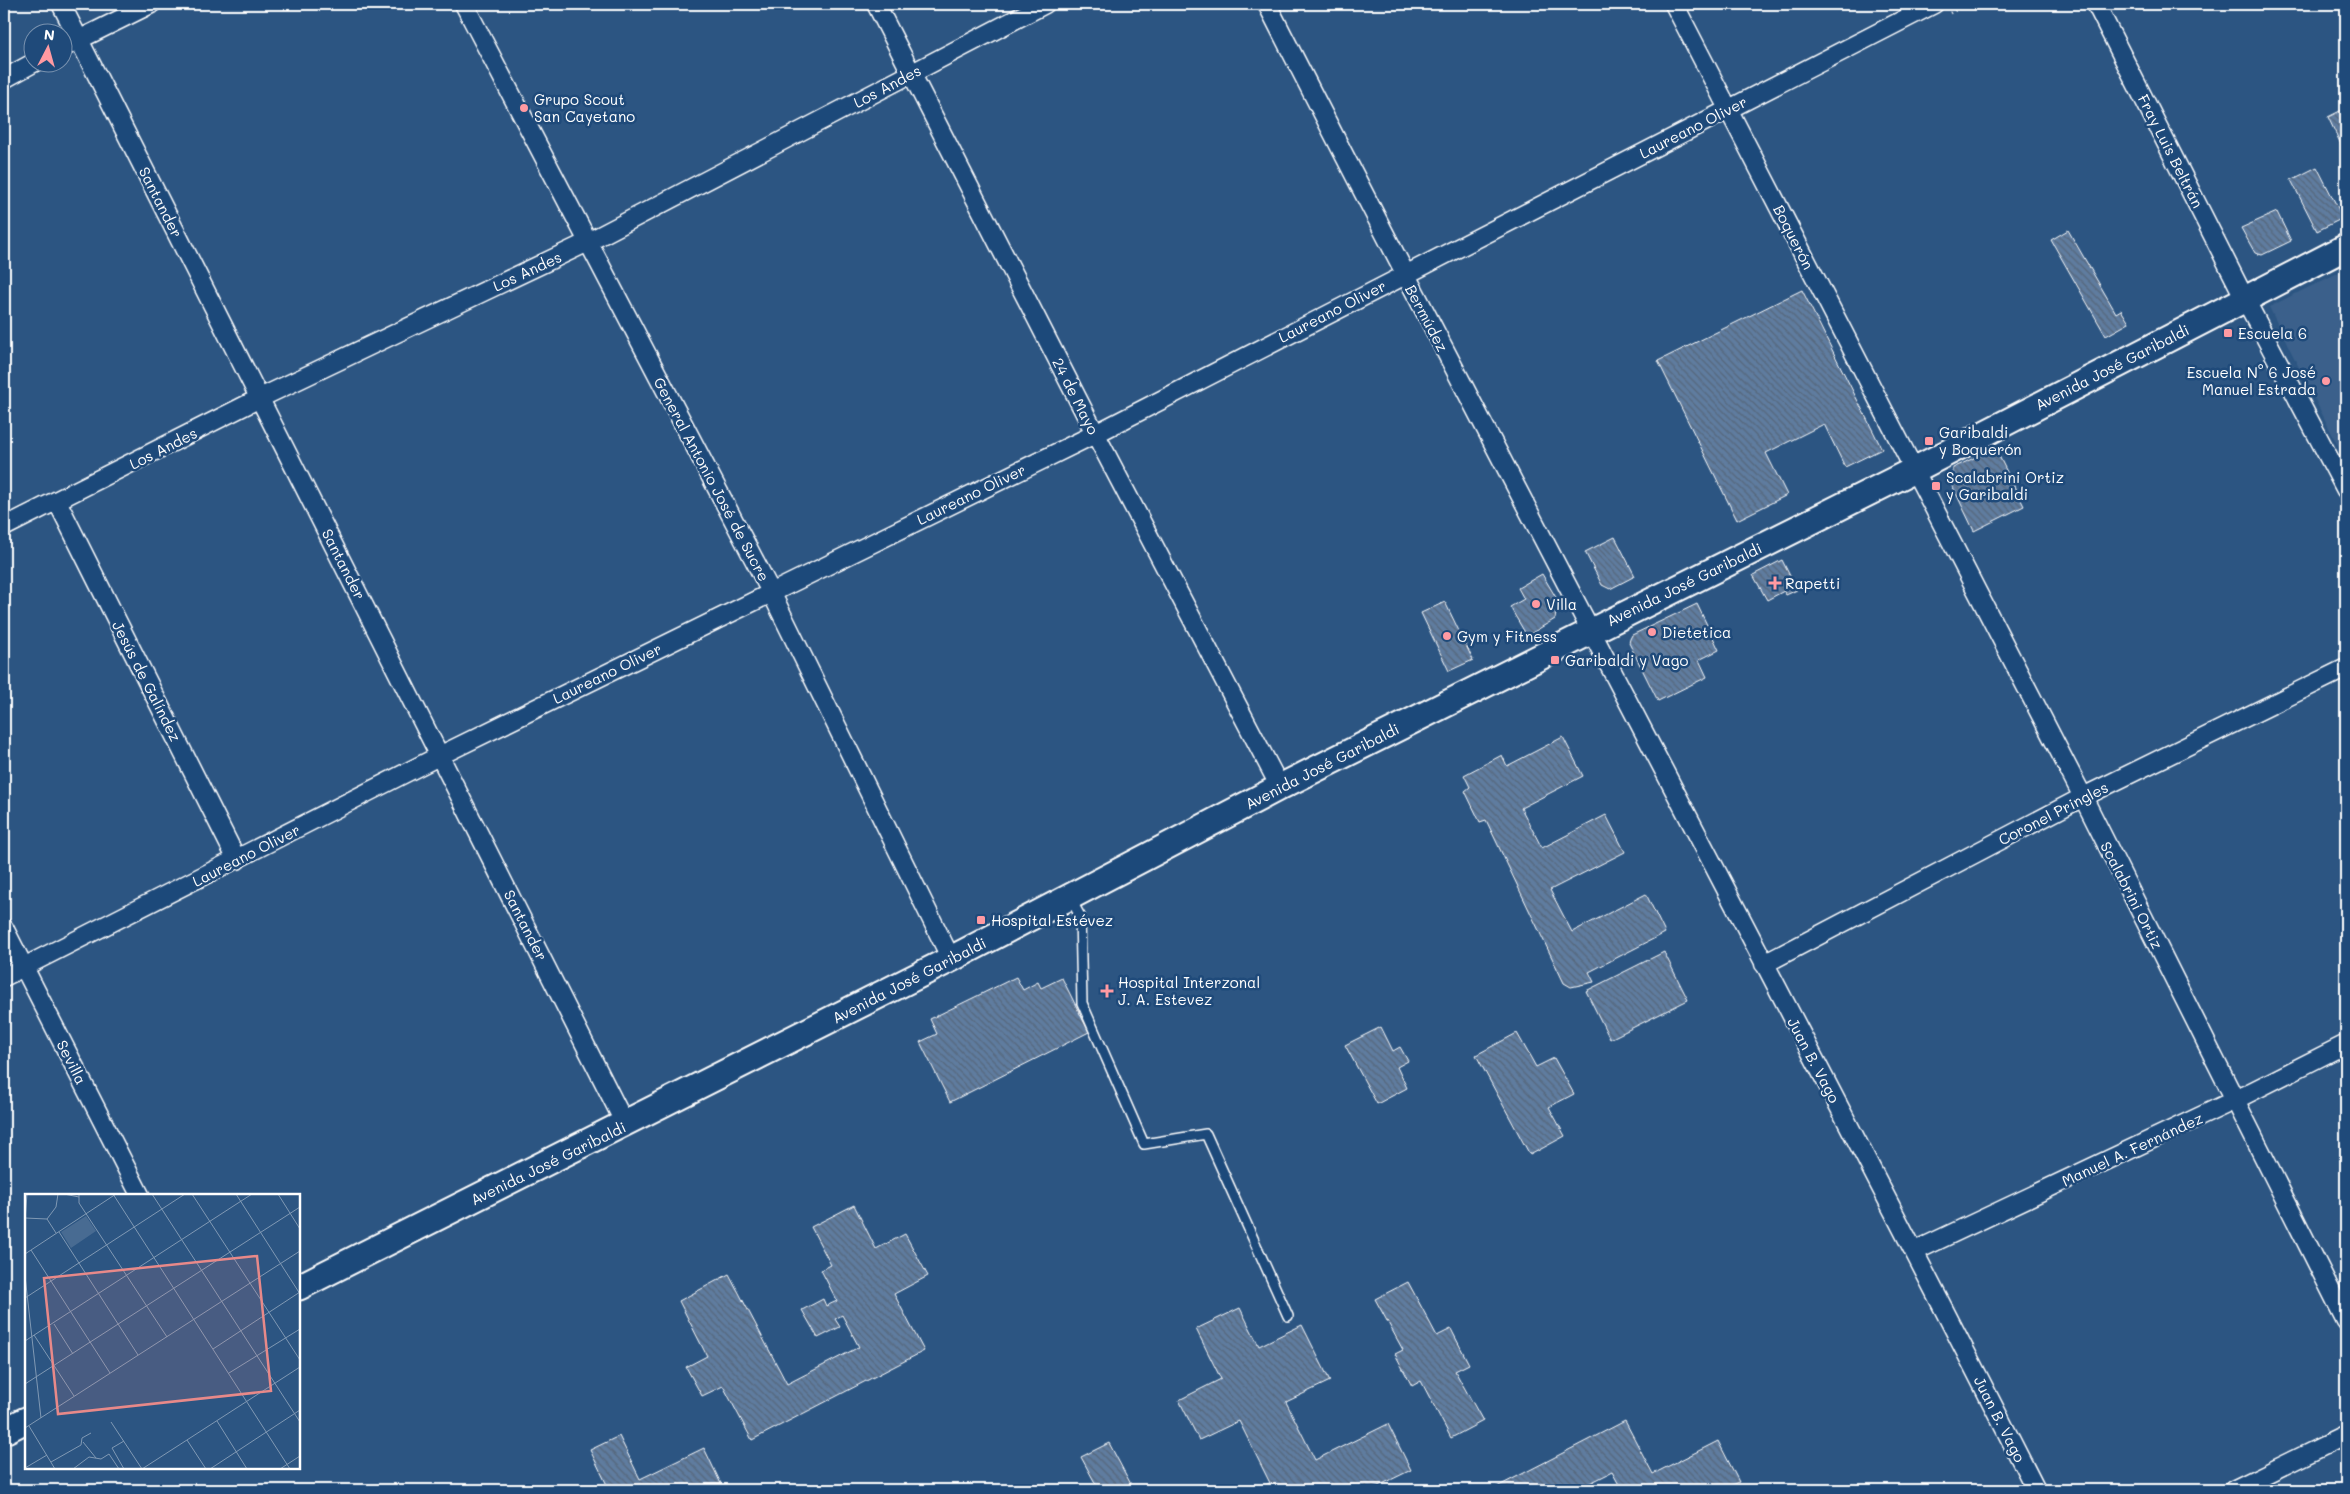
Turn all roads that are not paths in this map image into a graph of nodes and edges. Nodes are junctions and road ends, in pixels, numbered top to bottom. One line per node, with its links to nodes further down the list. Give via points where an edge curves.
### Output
1 (61, 4): 10 (street, Santander)
2 (151, 4): 10 (street)
3 (464, 4): 16 (street, General Antonio José de Sucre)
4 (876, 4): 13 (street, 24 de Mayo)
5 (1045, 4): 13 (street, Los Andes)
6 (1267, 4): 18 (street, Bermúdez)
7 (1674, 4): 15 (street, Boquerón)
8 (1934, 4): 15 (street, Laureano Oliver)
9 (2096, 4): 19 (street, Fray Luis Beltrán)
10 (79, 40): 11 (street); 20 (street, Santander)
11 (72, 43)
12 (22, 69): 14 (street)
13 (912, 74): 16 (street, Los Andes); 21 (street, 24 de Mayo)
14 (4, 79)
15 (1728, 109): 18 (street, Laureano Oliver); 22 (street, Boquerón)
16 (588, 242): 20 (street, Los Andes); 26 (street, General Antonio José de Sucre)
17 (2346, 247): 19 (main road, Avenida José Garibaldi)
18 (1404, 274): 21 (street, Laureano Oliver); 27 (street, Bermúdez)
19 (2246, 299): 22 (main road, Avenida José Garibaldi); 23 (street, Fray Luis Beltrán)
20 (260, 398): 24 (street, Los Andes); 29 (street, Santander)
21 (1094, 433): 26 (street, Laureano Oliver); 30 (street, 24 de Mayo)
22 (1914, 470): 27 (main road, Avenida José Garibaldi); 31 (street, Scalabrini Ortiz)
23 (2346, 490)
24 (57, 501): 25 (street, Los Andes); 32 (street, Jesús de Galíndez)
25 (4, 527)
26 (771, 592): 29 (street, Laureano Oliver); 35 (street, General Antonio José de Sucre)
27 (1589, 630): 30 (main road, Avenida José Garibaldi); 36 (street, Juan B. Vago)
28 (2346, 668): 31 (street, Coronel Pringles)
29 (441, 755): 32 (street, Laureano Oliver); 41 (street, Santander)
30 (1280, 787): 33 (main road, Avenida José Garibaldi)
31 (2082, 797): 36 (street, Coronel Pringles); 40 (street, Scalabrini Ortiz)
32 (237, 860): 37 (street, Laureano Oliver)
33 (1070, 897): 35 (main road, Avenida José Garibaldi); 45 (lane, via 1080,916 1082,1003 1144,1144 1206,1134)
34 (4, 928): 37 (street, Sevilla)
35 (951, 959): 41 (main road, Avenida José Garibaldi)
36 (1764, 964): 43 (street, Juan B. Vago)
37 (23, 966): 38 (street, Laureano Oliver); 42 (street, Sevilla)
38 (4, 977)
39 (2346, 1044): 40 (street, Manuel A. Fernández)
40 (2235, 1100): 43 (street, Manuel A. Fernández); 46 (street, Scalabrini Ortiz)
41 (625, 1124): 44 (main road, Avenida José Garibaldi)
42 (139, 1194)
43 (1915, 1251): 50 (street, Juan B. Vago)
44 (300, 1286)
45 (1288, 1316)
46 (2346, 1321)
47 (25, 1420): 48 (main road)
48 (4, 1431)
49 (2346, 1436): 51 (street)
50 (2036, 1490)
51 (2233, 1490)

